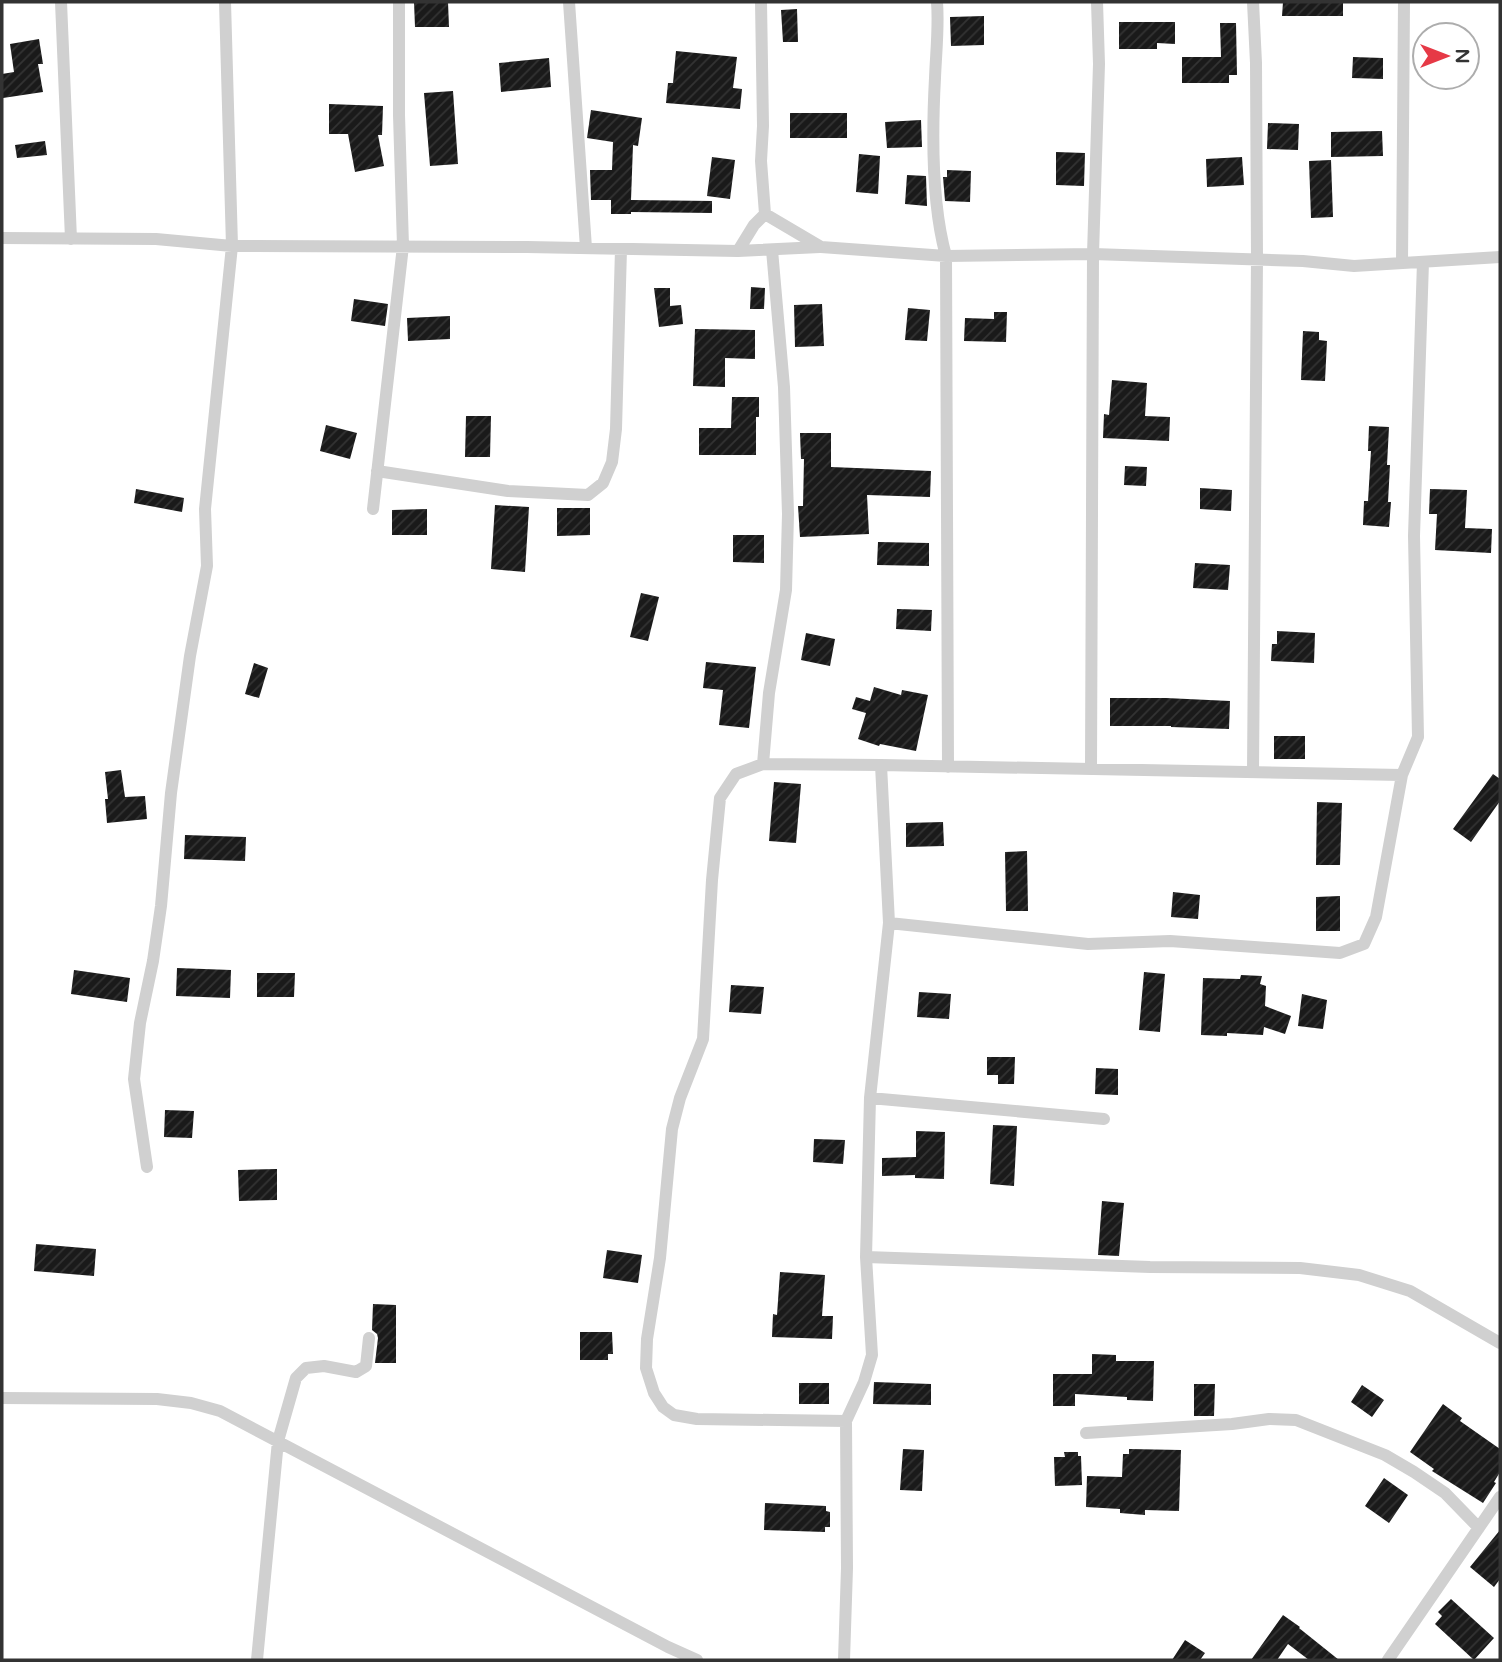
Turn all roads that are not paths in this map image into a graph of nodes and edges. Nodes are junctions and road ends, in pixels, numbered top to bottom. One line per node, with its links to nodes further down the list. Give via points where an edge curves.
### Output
1 (61, 2): 13 (street)
2 (225, 2): 14 (street)
3 (399, 2): 15 (street)
4 (569, 2): 17 (street)
5 (761, 2): 11 (street)
6 (937, 2): 22 (street, via 934,166)
7 (1094, 2): 10 (street); 21 (street, via 1099,64)
8 (1252, 2): 24 (street)
9 (1404, 2): 26 (street)
10 (1091, 30)
11 (765, 214): 16 (street); 20 (street)
12 (2, 238): 13 (street)
13 (71, 239): 14 (street, via 156,239)
14 (232, 246): 15 (street); 38 (street, via 205,509 207,566 190,656 161,906 134,1079)
15 (403, 246): 17 (street); 27 (street)
16 (821, 247): 19 (street); 22 (street)
17 (586, 248): 18 (street)
18 (621, 249): 20 (street); 27 (street, via 616,429 612,462 603,483 588,495 508,491)
19 (772, 250): 20 (street); 29 (street, via 788,514 786,590)
20 (738, 251)
21 (1093, 254): 22 (street); 24 (street); 32 (street)
22 (946, 256): 31 (street)
23 (1500, 257): 25 (street)
24 (1257, 259): 26 (street, via 1354,266); 33 (street)
25 (1423, 262): 26 (street); 34 (street, via 1414,536 1418,737)
26 (1402, 263)
27 (377, 471): 28 (street)
28 (373, 509)
29 (762, 764): 30 (street); 43 (street, via 736,774 720,798 703,1039 671,1129 646,1368 654,1393 674,1415)
30 (881, 765): 31 (street); 35 (street)
31 (948, 766): 32 (street)
32 (1091, 769): 33 (street)
33 (1253, 772): 34 (street)
34 (1402, 775): 35 (street, via 1376,917 1364,944 1340,953 1170,941 1088,944)
35 (889, 923): 36 (street)
36 (870, 1098): 37 (street); 39 (street)
37 (1104, 1119)
38 (147, 1167)
39 (866, 1257): 41 (street, via 1300,1268 1359,1275 1410,1291); 43 (street, via 872,1355)
40 (369, 1338): 45 (street, via 366,1366 356,1372 324,1366 306,1368 296,1378)
41 (1500, 1343)
42 (2, 1398): 45 (street, via 191,1403 220,1411)
43 (846, 1421): 50 (street)
44 (1086, 1433): 47 (street, via 1296,1420 1385,1455 1415,1472 1445,1493)
45 (278, 1441): 48 (street); 49 (street)
46 (1500, 1497): 47 (street)
47 (1479, 1528): 51 (street)
48 (257, 1660)
49 (697, 1660)
50 (844, 1660)
51 (1388, 1660)

